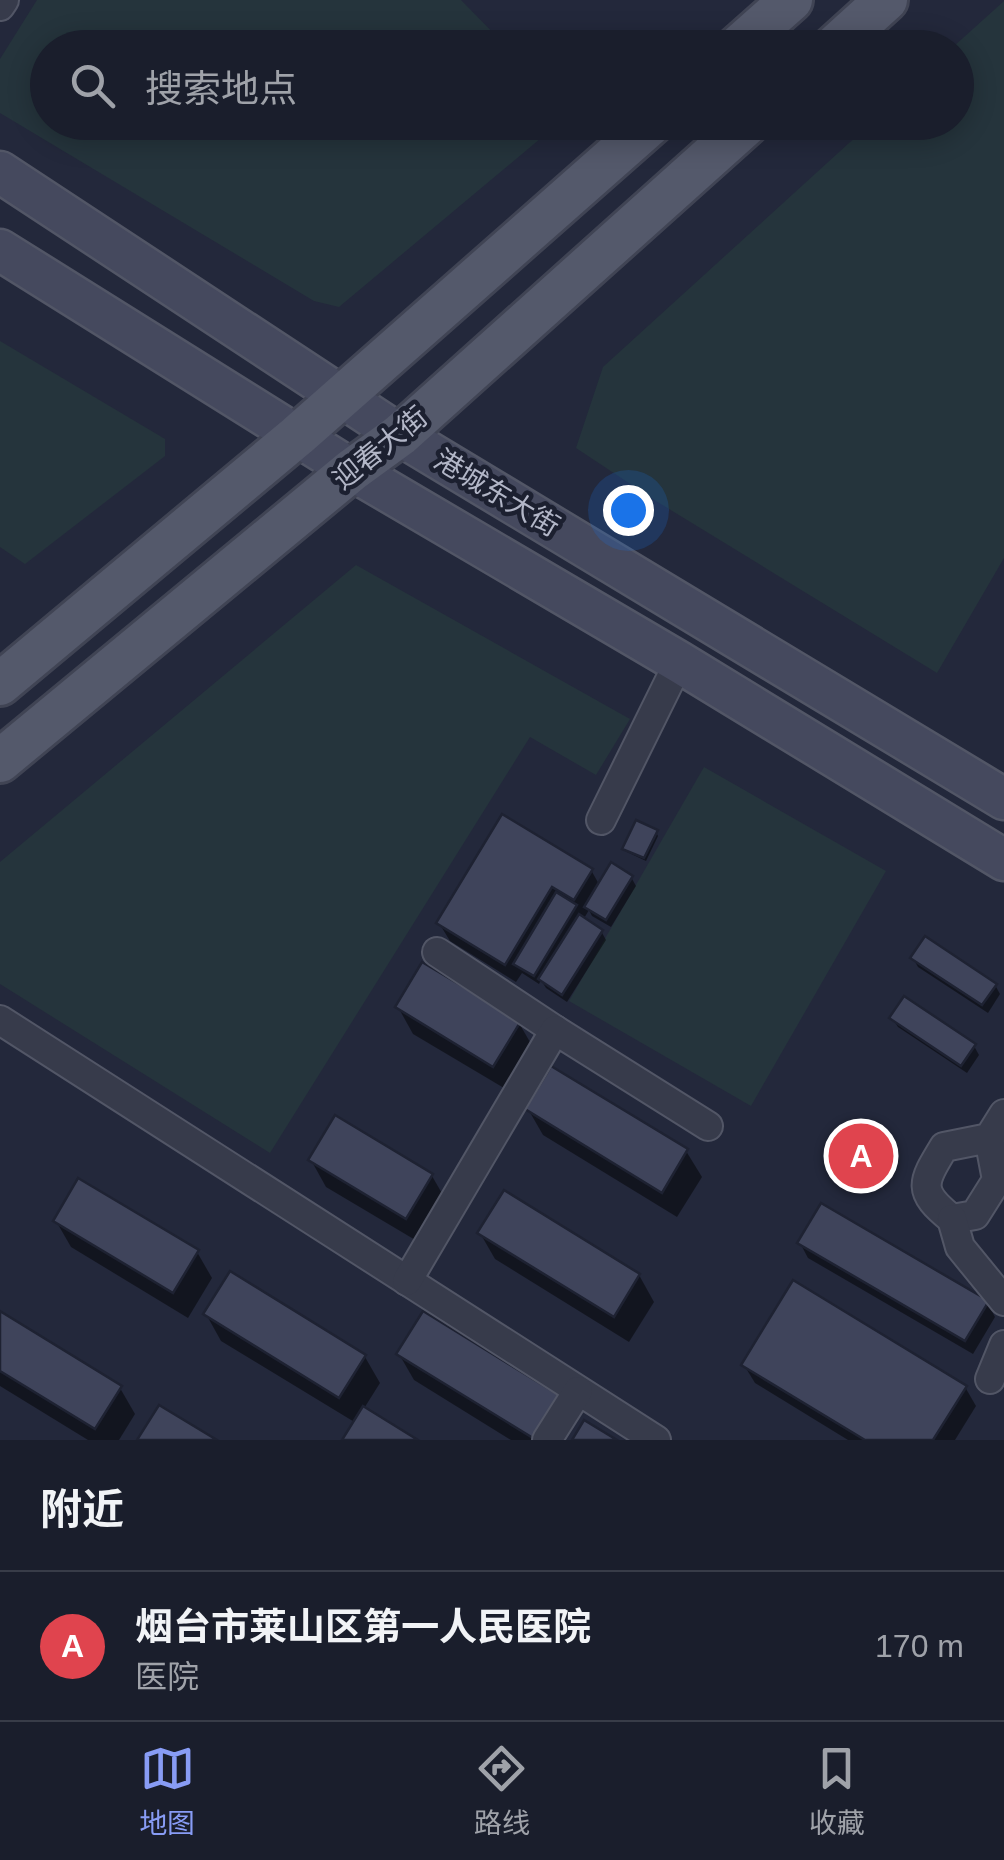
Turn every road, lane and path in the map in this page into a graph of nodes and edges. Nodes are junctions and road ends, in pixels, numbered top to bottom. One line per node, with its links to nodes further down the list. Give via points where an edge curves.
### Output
1 (791, 0): 3 (main road)
2 (886, 0): 4 (main road)
3 (758, 30)
4 (853, 30)
5 (632, 140): 9 (main road)
6 (730, 140): 10 (main road, 迎春大街)
7 (0, 172): 9 (main road, 港城东大街)
8 (0, 250): 11 (main road, 港城东大街)
9 (341, 398): 10 (main road, 港城东大街); 11 (main road)
10 (400, 435): 12 (main road, 迎春大街); 16 (main road, 港城东大街)
11 (297, 436): 12 (main road, 港城东大街); 14 (main road)
12 (352, 470): 13 (main road, 港城东大街); 15 (main road, 迎春大街)
13 (679, 662): 17 (street); 18 (main road, 港城东大街)
14 (0, 684)
15 (0, 761)
16 (1004, 799)
17 (601, 820)
18 (1004, 860)
19 (437, 952): 21 (street)
20 (0, 1020): 25 (street)
21 (555, 1030): 22 (street); 25 (street)
22 (708, 1126)
23 (997, 1126): 24 (street, via 997,1180 975,1215); 24 (street, via 944,1146 932,1168 930,1202)
24 (952, 1220): 26 (street, via 960,1247)
25 (408, 1281): 29 (street)
26 (1004, 1302)
27 (1004, 1345): 28 (street)
28 (990, 1379)
29 (578, 1391): 30 (street); 31 (street)
30 (548, 1440)
31 (656, 1440)

